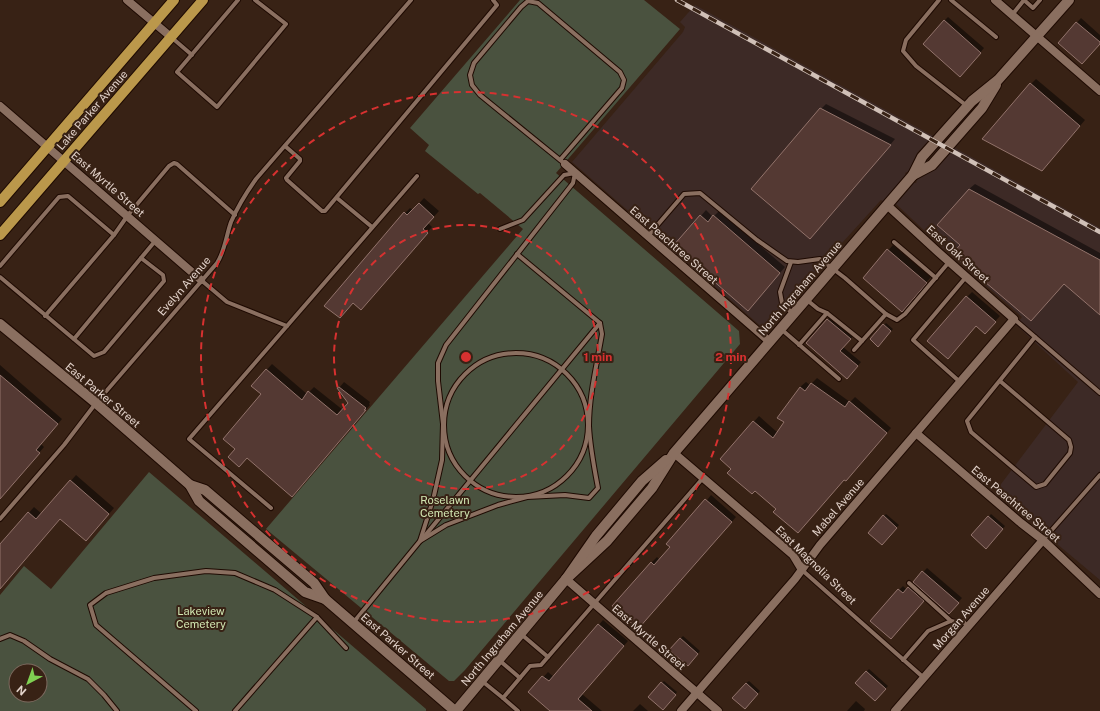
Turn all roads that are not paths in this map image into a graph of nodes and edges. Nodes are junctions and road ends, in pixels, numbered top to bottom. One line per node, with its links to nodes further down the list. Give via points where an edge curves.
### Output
1 (127, 0): 14 (street)
2 (174, 0): 14 (main road, Lake Parker Avenue)
3 (203, 0): 15 (main road, Lake Parker Avenue)
4 (238, 0): 18 (lane)
5 (255, 0): 18 (lane, via 286,24 217,107 177,72)
6 (412, 0): 24 (lane, Evelyn Avenue)
7 (493, 0): 30 (lane, via 497,5)
8 (939, 0): 22 (lane, via 906,40 903,51 916,66)
9 (951, 0): 17 (lane)
10 (995, 0): 13 (street)
11 (1040, 0): 13 (lane, via 1034,8 1024,0)
12 (1069, 0): 16 (street, North Ingraham Avenue)
13 (1012, 16): 16 (street)
14 (154, 23): 15 (street); 23 (main road, Lake Parker Avenue)
15 (171, 37): 18 (lane); 25 (main road, Lake Parker Avenue)
16 (1037, 37): 19 (street, North Ingraham Avenue); 20 (street)
17 (996, 38)
18 (192, 55)
19 (998, 80): 22 (street, North Ingraham Avenue); 28 (street, North Ingraham Avenue, via 982,108 932,165)
20 (1100, 91)
21 (0, 106): 23 (street, East Myrtle Street)
22 (967, 106): 28 (street, North Ingraham Avenue, via 922,157)
23 (48, 146): 25 (street, East Myrtle Street); 31 (main road, Lake Parker Avenue)
24 (285, 146): 30 (lane, via 300,159 287,180 322,212 326,212); 33 (lane, Evelyn Avenue, via 245,194)
25 (64, 160): 34 (street, East Myrtle Street); 37 (main road, Lake Parker Avenue)
26 (563, 162): 26 (lane, via 480,95 472,85 470,75 474,63 528,1 538,3 620,72 624,80 622,88); 27 (street, East Peachtree Street)
27 (576, 173): 36 (lane, via 564,176 523,220); 39 (street, East Peachtree Street); 42 (lane, via 573,183)
28 (913, 175): 32 (street, North Ingraham Avenue)
29 (417, 176): 35 (lane)
30 (337, 198): 35 (lane)
31 (0, 202)
32 (887, 205): 45 (street, East Oak Street); 47 (street, North Ingraham Avenue)
33 (235, 215): 34 (lane, via 174,163); 51 (lane, Evelyn Avenue, via 222,256)
34 (128, 216): 38 (lane); 40 (street, East Myrtle Street)
35 (372, 227): 60 (lane)
36 (500, 228)
37 (0, 235)
38 (114, 235): 46 (lane, via 68,196 59,197); 56 (lane)
39 (648, 236): 44 (lane, via 684,194 700,193 757,240); 65 (street, East Peachtree Street)
40 (156, 240): 43 (lane); 51 (street, East Myrtle Street)
41 (894, 242): 50 (lane)
42 (517, 254): 58 (lane); 74 (lane, via 446,345 438,363)
43 (141, 258): 63 (lane); 63 (lane, via 163,275 164,281 104,352 94,356)
44 (791, 262): 47 (lane, via 820,259); 54 (lane, via 780,292 782,303)
45 (950, 262): 49 (street, East Oak Street); 50 (lane)
46 (0, 266)
47 (833, 269): 52 (street, North Ingraham Avenue); 55 (lane)
48 (0, 276): 56 (lane)
49 (966, 277): 57 (street, East Oak Street); 71 (lane, via 913,340)
50 (936, 278): 55 (lane, via 897,320)
51 (201, 280): 60 (lane, via 227,302); 73 (lane, Evelyn Avenue)
52 (806, 300): 53 (lane); 54 (street, North Ingraham Avenue)
53 (827, 313): 64 (lane); 66 (lane)
54 (794, 314): 61 (street, North Ingraham Avenue)
55 (886, 314): 64 (lane)
56 (45, 316): 63 (lane)
57 (1014, 319): 62 (lane); 71 (street, Mabel Avenue)
58 (600, 323): 68 (lane); 75 (lane, via 602,334 590,404)
59 (0, 324): 73 (street, East Parker Street)
60 (287, 326): 82 (lane, via 189,439)
61 (781, 329): 65 (street, North Ingraham Avenue); 66 (lane)
62 (1036, 338): 70 (lane); 72 (lane)
63 (74, 339)
64 (862, 341): 67 (lane)
65 (770, 342): 77 (street, North Ingraham Avenue)
66 (799, 345): 69 (lane)
67 (854, 350)
68 (563, 369): 74 (lane, via 542,357 519,352 496,355 475,364 458,380 447,401); 75 (lane, via 577,385 586,405); 80 (lane)
69 (839, 379)
70 (1000, 381): 70 (lane, via 966,421 971,432 1036,487 1041,486 1070,453 1069,440)
71 (960, 382): 76 (street, Mabel Avenue)
72 (1100, 393)
73 (96, 403): 83 (lane, Evelyn Avenue, via 64,445); 93 (street, East Parker Street, via 190,485 199,501 305,592 325,599)
74 (443, 424): 80 (lane, via 446,446 455,465); 85 (lane, via 442,460)
75 (589, 427): 81 (lane, via 586,447 577,465 564,481 547,492); 81 (lane, via 598,488 589,498 565,495)
76 (916, 433): 84 (street, East Peachtree Street); 86 (street, Mabel Avenue, via 820,545)
77 (674, 453): 79 (street, East Magnolia Street); 87 (street, North Ingraham Avenue, via 642,481 596,536)
78 (1100, 475): 84 (lane)
79 (704, 478): 86 (street, East Magnolia Street, via 793,555); 90 (lane)
80 (470, 481): 81 (lane, via 487,492 507,497); 85 (lane)
81 (527, 497): 85 (lane, via 446,525)
82 (271, 508)
83 (0, 519)
84 (1043, 540): 89 (street, East Peachtree Street); 94 (street, Morgan Avenue)
85 (420, 541): 93 (lane)
86 (802, 570): 100 (lane, East Magnolia Street); 104 (street, Mabel Avenue)
87 (566, 580): 90 (street, East Myrtle Street); 95 (street, North Ingraham Avenue)
88 (909, 583): 92 (lane)
89 (1100, 594)
90 (594, 604): 98 (lane); 104 (street, East Myrtle Street)
91 (317, 617): 97 (lane); 107 (lane, via 275,590 235,573 206,571 154,578 106,593 90,604 96,625); 108 (lane)
92 (951, 621): 94 (lane, via 963,622); 100 (lane, via 928,631)
93 (352, 623): 109 (street, East Parker Street)
94 (968, 627): 102 (street, Morgan Avenue)
95 (521, 634): 98 (lane); 99 (street, North Ingraham Avenue)
96 (0, 639): 106 (lane, via 10,635 88,679)
97 (346, 648)
98 (548, 657): 101 (lane, via 541,665 530,666)
99 (499, 660): 101 (lane); 103 (street, North Ingraham Avenue)
100 (903, 660): 102 (lane, East Magnolia Street)
101 (520, 678): 105 (lane)
102 (924, 678): 113 (street, Morgan Avenue)
103 (482, 681): 105 (lane); 109 (street, North Ingraham Avenue)
104 (697, 692): 111 (street, Mabel Avenue); 112 (street, East Myrtle Street)
105 (503, 698): 110 (lane)
106 (117, 711)
107 (196, 711)
108 (235, 711)
109 (456, 711)
110 (518, 711)
111 (681, 711)
112 (718, 711)
113 (895, 711)

